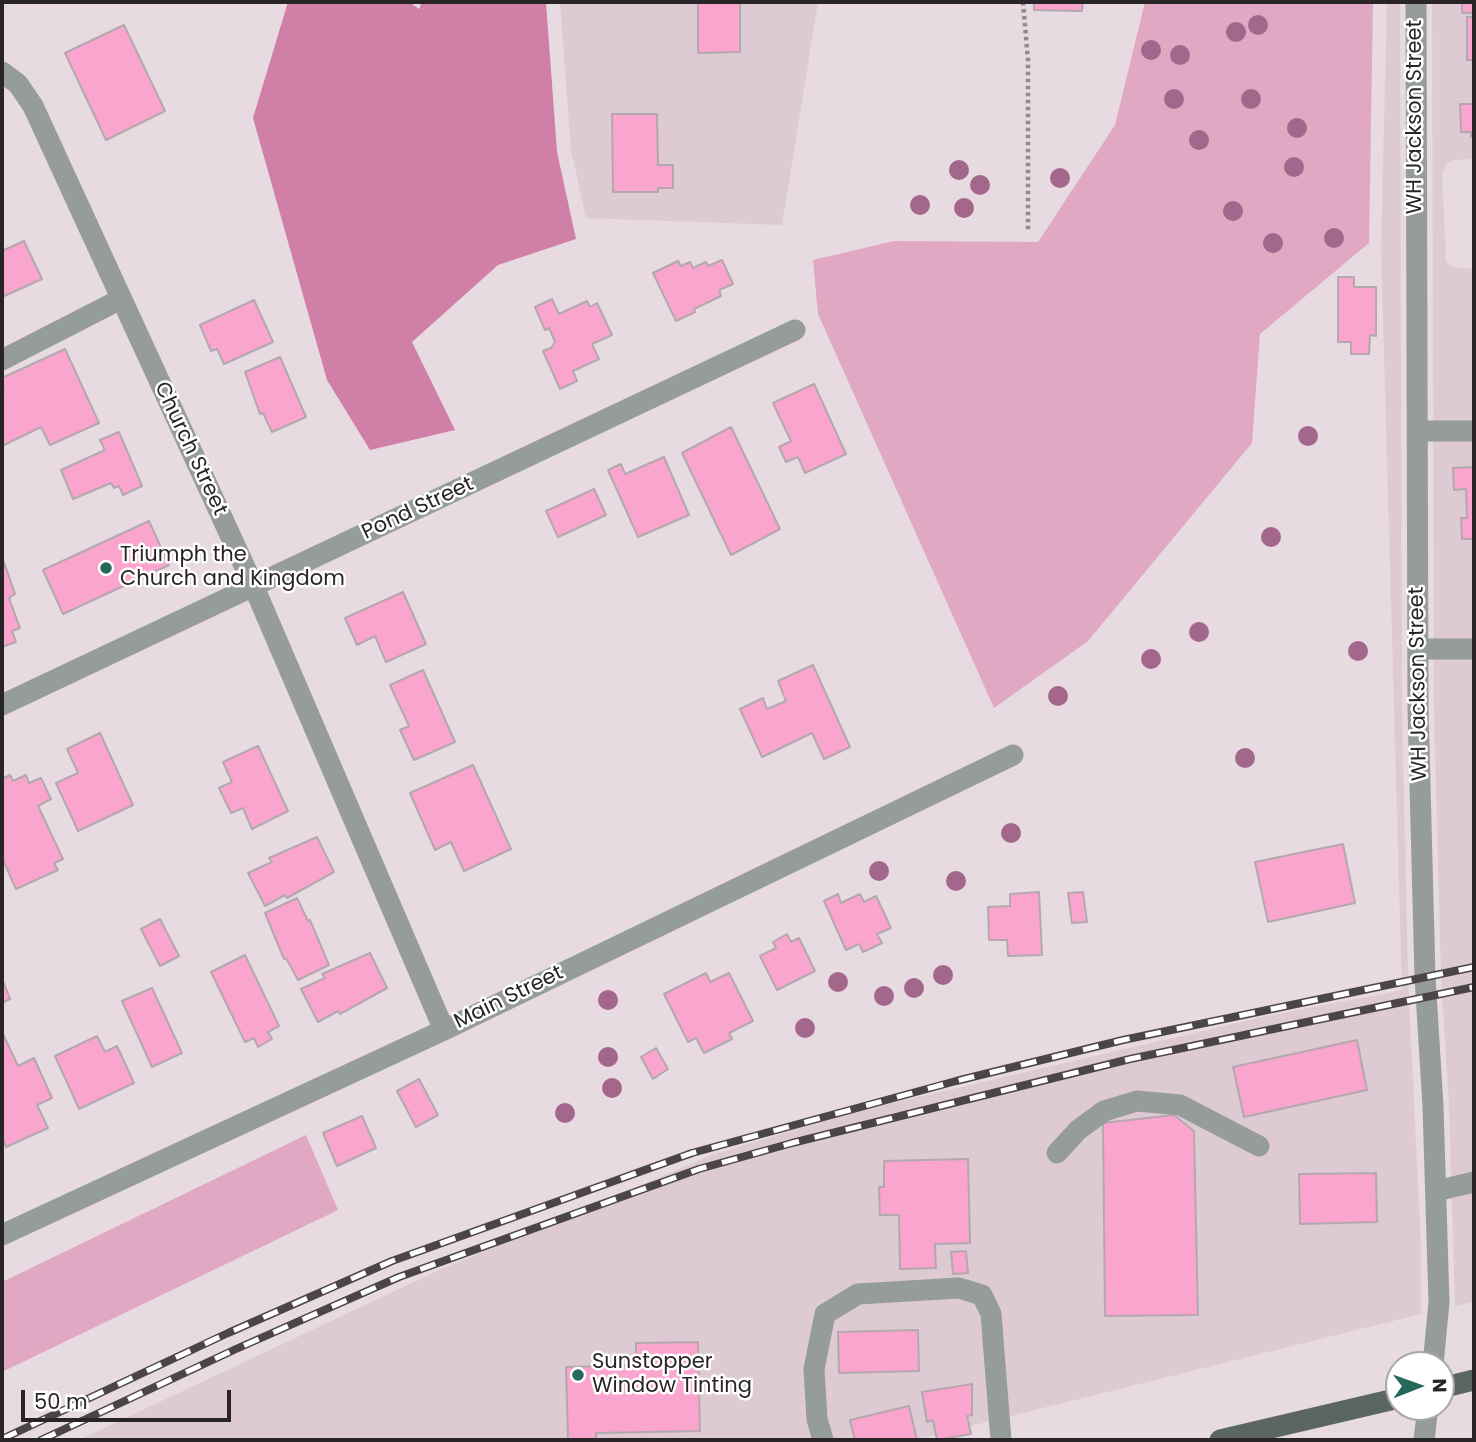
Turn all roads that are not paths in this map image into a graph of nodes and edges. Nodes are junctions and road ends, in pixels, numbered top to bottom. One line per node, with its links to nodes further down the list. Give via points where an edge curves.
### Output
1 (1416, 2): 6 (street, WH Jackson Street)
2 (2, 72): 3 (street, Church Street, via 18,84 33,106)
3 (121, 299): 5 (street); 8 (street, Church Street)
4 (795, 330): 8 (street, Pond Street)
5 (2, 360)
6 (1418, 431): 7 (street); 9 (street, WH Jackson Street)
7 (1474, 431)
8 (254, 587): 11 (street, Pond Street); 13 (street, Church Street)
9 (1418, 649): 10 (street); 17 (street, WH Jackson Street, via 1425,976)
10 (1474, 649)
11 (2, 705)
12 (1013, 755): 13 (street, Main Street)
13 (443, 1030): 18 (street, Main Street)
14 (1259, 1146): 15 (street, via 1180,1105 1137,1101 1104,1111)
15 (1057, 1153)
16 (1474, 1182): 17 (street)
17 (1436, 1191): 19 (street, WH Jackson Street, via 1439,1302)
18 (2, 1235)
19 (1434, 1351)
20 (1474, 1380): 21 (main road)
21 (1455, 1385)
22 (1385, 1401): 26 (main road)
23 (1427, 1421): 27 (street)
24 (823, 1440): 25 (street, via 814,1369 825,1314 858,1294 959,1288 982,1295 991,1314)
25 (1001, 1440)
26 (1220, 1440)
27 (1424, 1440)

